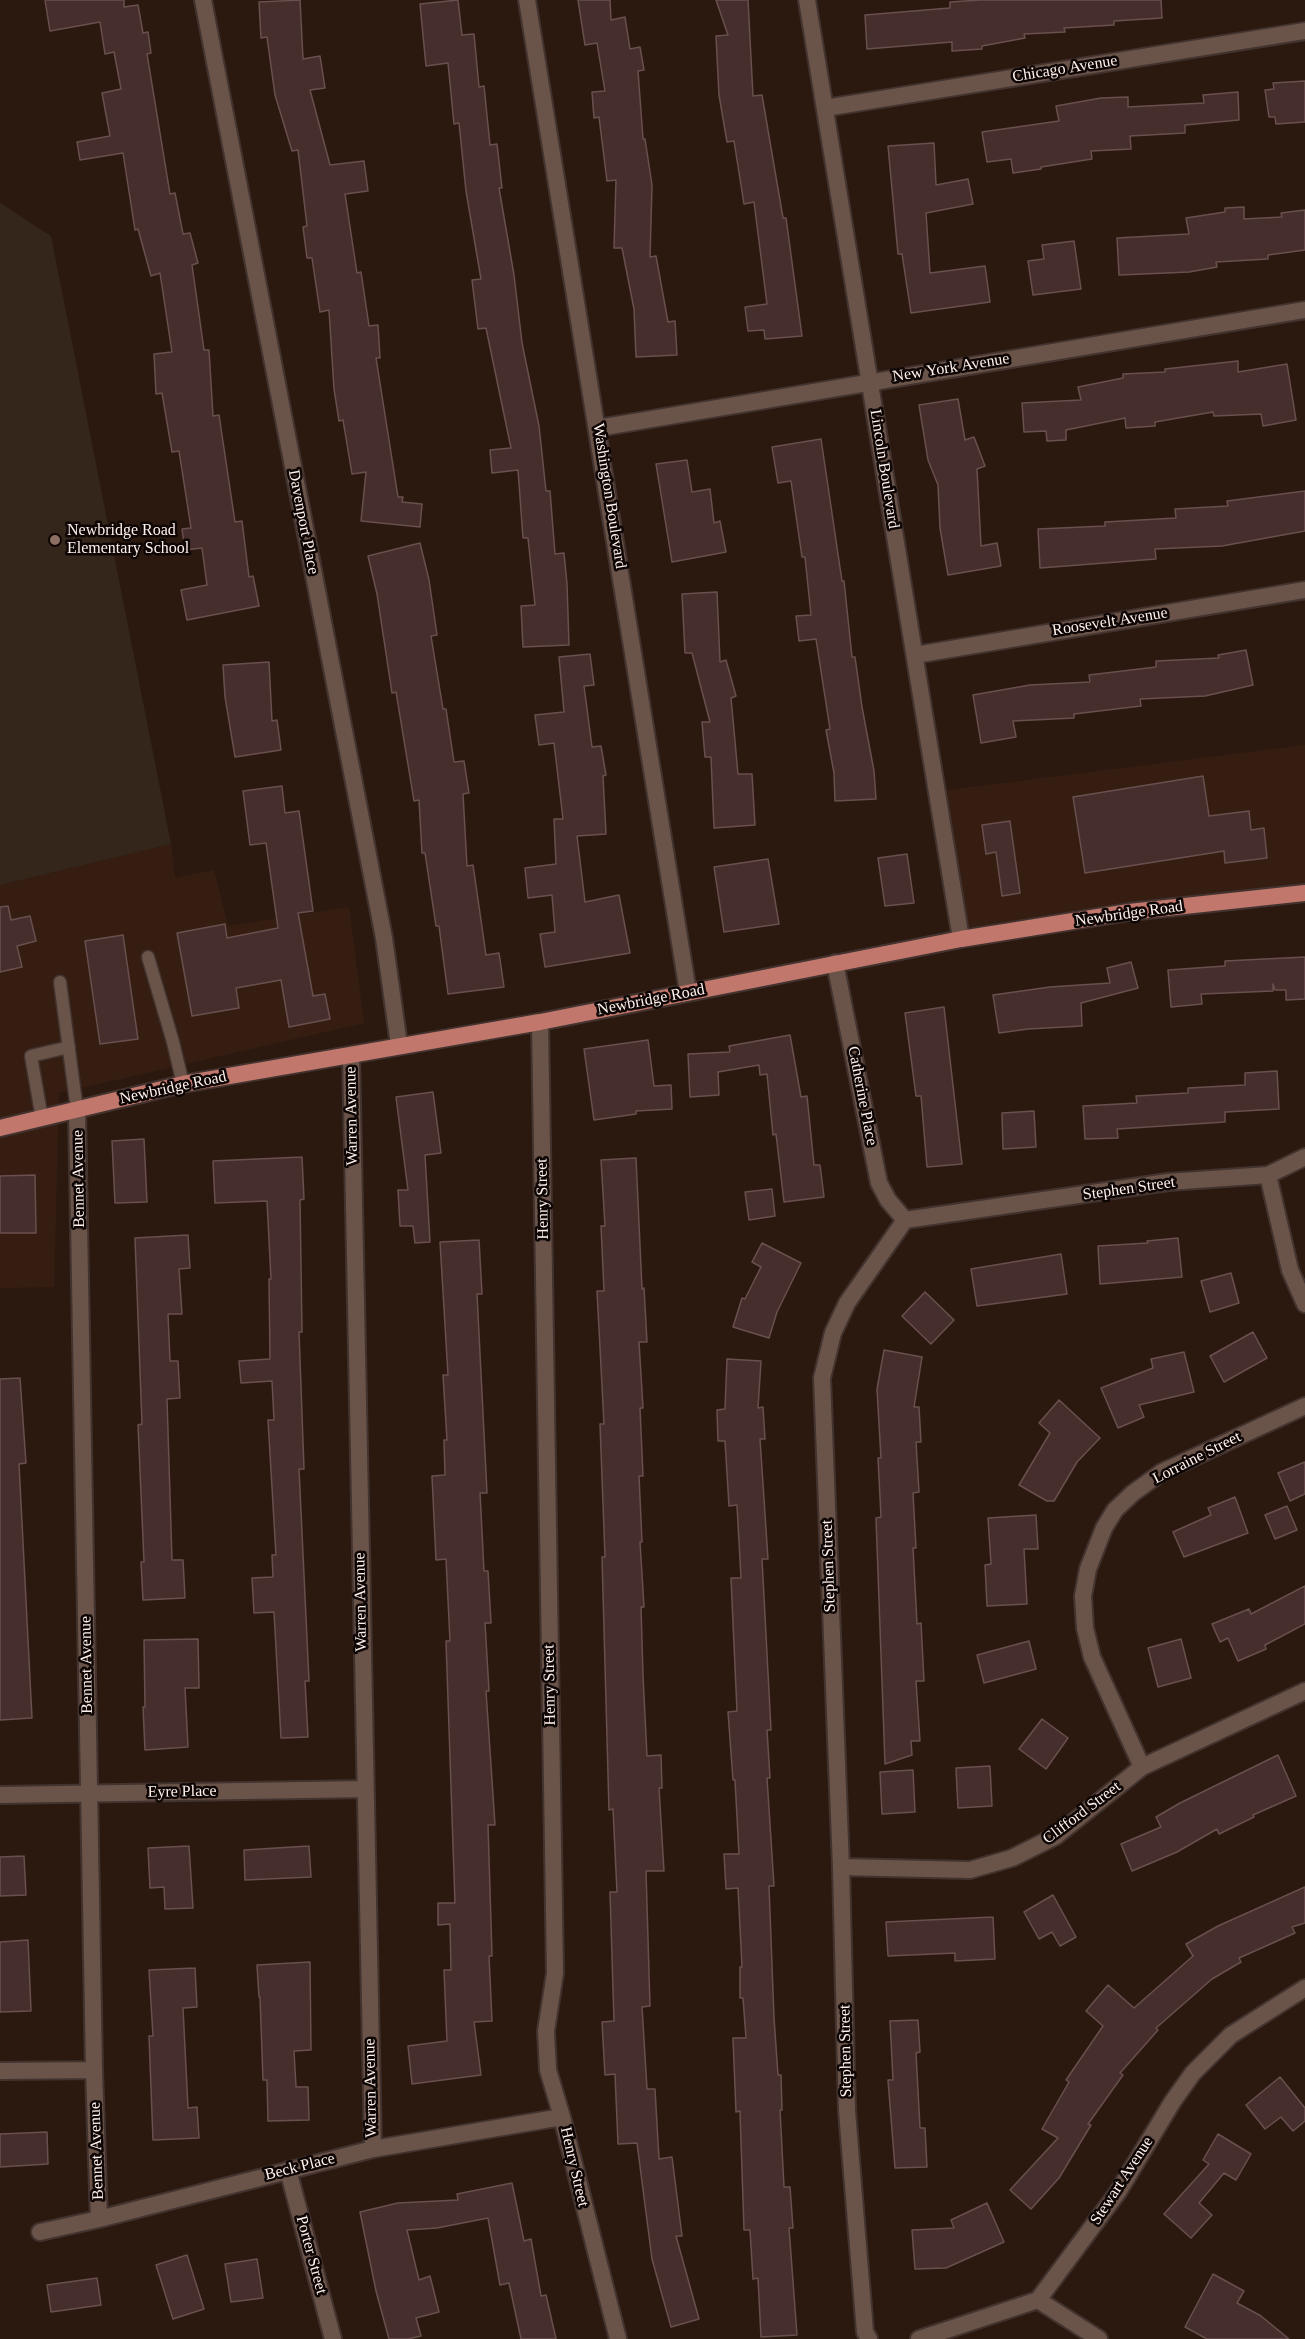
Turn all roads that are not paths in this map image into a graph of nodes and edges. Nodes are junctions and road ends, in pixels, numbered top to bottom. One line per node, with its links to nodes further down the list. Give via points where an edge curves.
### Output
1 (203, 0): 18 (street, Davenport Place, via 384,938)
2 (527, 0): 8 (street, Washington Boulevard)
3 (807, 0): 5 (street, Lincoln Boulevard)
4 (1305, 31): 5 (street, Chicago Avenue)
5 (825, 108): 7 (street, Lincoln Boulevard)
6 (1305, 310): 7 (street, New York Avenue)
7 (870, 381): 8 (street, New York Avenue); 10 (street, Lincoln Boulevard)
8 (598, 428): 16 (street, Washington Boulevard)
9 (1305, 590): 10 (street, Roosevelt Avenue)
10 (915, 655): 12 (street, Lincoln Boulevard)
11 (1305, 893): 12 (main road, Newbridge Road, via 1129,912)
12 (961, 939): 14 (main road, Newbridge Road)
13 (148, 957): 21 (lane)
14 (835, 963): 16 (main road, Newbridge Road); 27 (street, Catherine Place, via 879,1183)
15 (60, 982): 19 (lane)
16 (688, 992): 17 (main road, Newbridge Road)
17 (540, 1022): 18 (main road, Newbridge Road); 39 (street, Henry Street, via 555,1973 546,2031 548,2070)
18 (399, 1045): 20 (main road, Newbridge Road)
19 (69, 1047): 22 (lane); 23 (lane, via 31,1056)
20 (351, 1054): 21 (main road, Newbridge Road); 32 (street, Warren Avenue)
21 (183, 1084): 22 (main road, Newbridge Road)
22 (77, 1110): 23 (main road, Newbridge Road); 33 (street, Bennet Avenue)
23 (42, 1119): 24 (main road, Newbridge Road)
24 (1, 1124)
25 (1305, 1157): 26 (street, Stephen Street)
26 (1268, 1175): 27 (street, Stephen Street, via 1168,1182); 28 (street, via 1290,1270)
27 (905, 1220): 35 (street, Stephen Street, via 847,1303 833,1333 822,1378)
28 (1305, 1304)
29 (1305, 1406): 31 (street, Lorraine Street, via 1162,1472 1115,1510 1104,1528 1088,1569 1083,1596 1085,1628 1092,1657)
30 (1305, 1690): 31 (street, Clifford Street)
31 (1142, 1767): 35 (street, Clifford Street, via 1056,1836 1012,1858 970,1870)
32 (365, 1789): 33 (street, Eyre Place); 40 (street, Warren Avenue)
33 (89, 1794): 34 (street, Eyre Place); 37 (street, Bennet Avenue)
34 (0, 1795)
35 (842, 1867): 47 (street, Stephen Street, via 847,2110 865,2332)
36 (1305, 1988): 44 (street, Stewart Avenue, via 1231,2035 1193,2073 1118,2192)
37 (94, 2070): 38 (street); 42 (street, Bennet Avenue)
38 (0, 2071)
39 (562, 2118): 40 (street, Beck Place); 46 (street, Henry Street)
40 (373, 2149): 41 (street, Beck Place)
41 (288, 2170): 42 (street, Beck Place); 45 (street, Porter Street)
42 (99, 2219): 43 (street, Beck Place)
43 (40, 2232)
44 (1038, 2300): 48 (street); 49 (street)
45 (333, 2339)
46 (618, 2339)
47 (869, 2339)
48 (919, 2339)
49 (1099, 2339)

